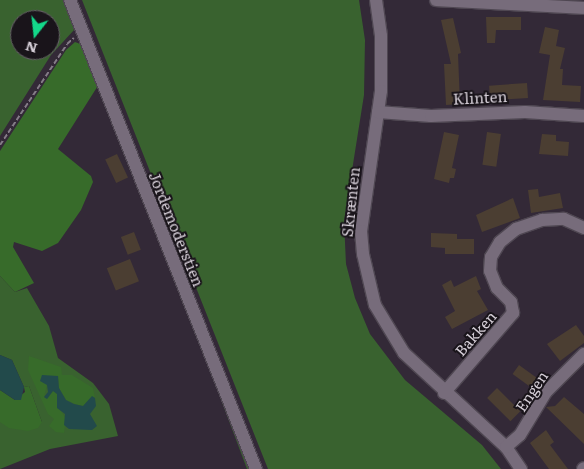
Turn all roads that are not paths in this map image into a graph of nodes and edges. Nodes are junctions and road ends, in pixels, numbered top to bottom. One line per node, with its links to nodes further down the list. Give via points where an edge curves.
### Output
1 (70, 0): 11 (street, Jordemoderstien)
2 (376, 0): 5 (street, Skrænten, via 383,60)
3 (436, 0): 4 (street)
4 (584, 8)
5 (378, 112): 6 (street, Klinten, via 431,116 534,112); 9 (street, Skrænten, via 361,231 369,286 374,305 404,353)
6 (584, 116)
7 (584, 228): 9 (street, Bakken, via 570,220 542,220 516,229 500,242 491,257 490,271 497,288 511,302 512,313)
8 (584, 354): 10 (street, Engen, via 546,392 520,435)
9 (444, 392): 10 (street, Skrænten)
10 (506, 447): 12 (street, Skrænten)
11 (256, 469)
12 (521, 469)

